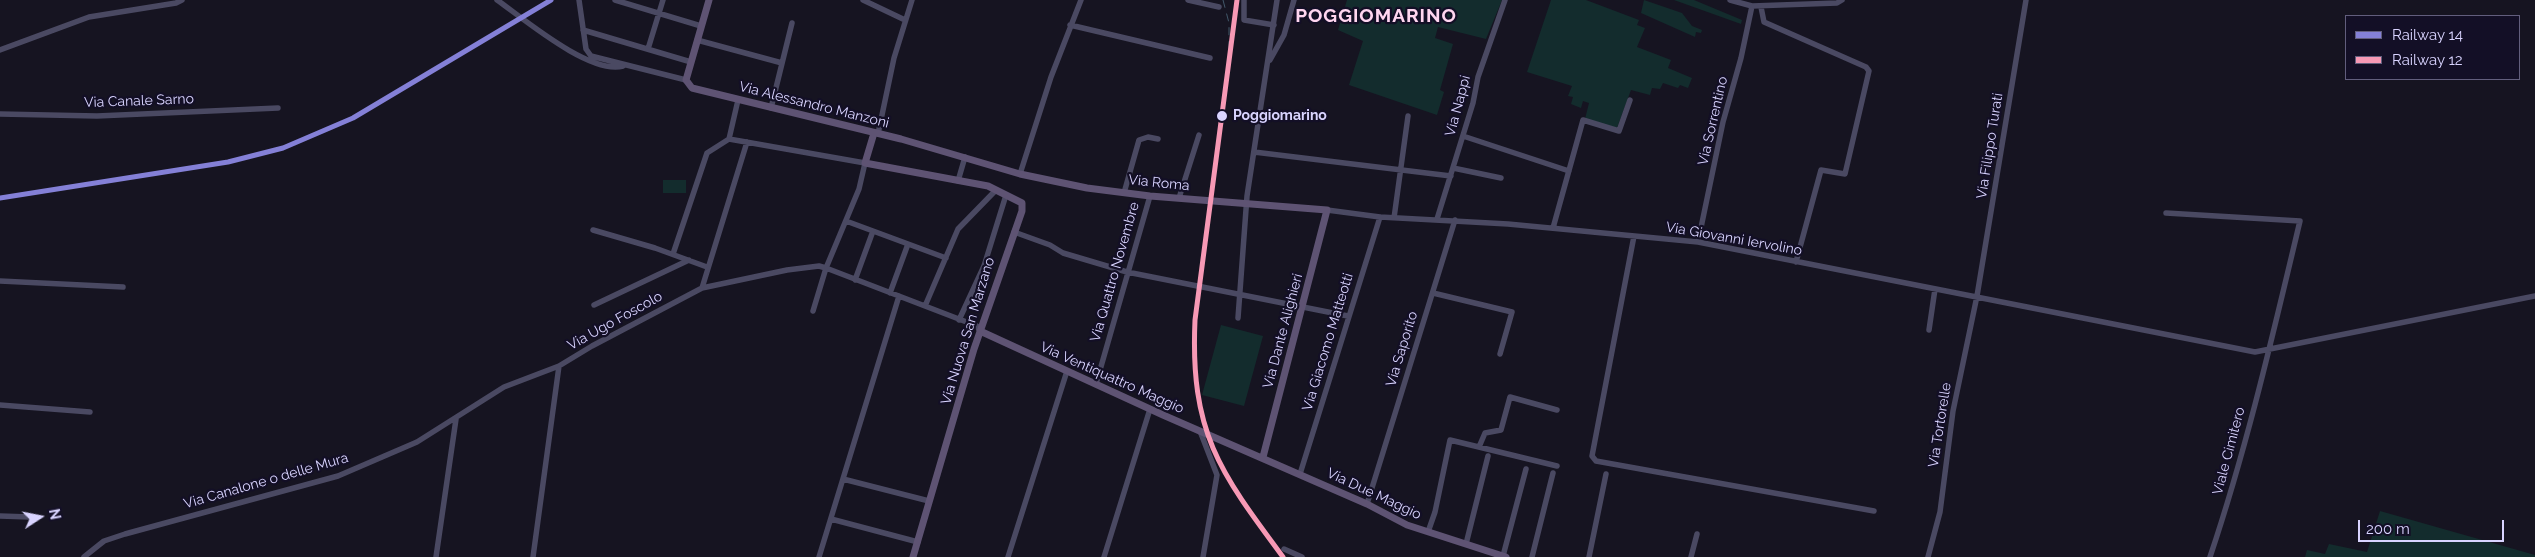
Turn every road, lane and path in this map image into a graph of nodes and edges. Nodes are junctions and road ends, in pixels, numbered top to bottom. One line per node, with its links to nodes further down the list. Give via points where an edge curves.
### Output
1 (182, 0): 29 (street, via 89,17)
2 (497, 0): 35 (street, via 583,59 608,66)
3 (579, 0): 27 (street)
4 (615, 0): 21 (street)
5 (663, 0): 21 (street)
6 (709, 0): 26 (main road)
7 (863, 0): 22 (street)
8 (912, 0): 22 (street)
9 (1081, 0): 24 (street)
10 (1188, 0): 19 (street)
11 (1244, 0): 25 (street, via 1244,20)
12 (1277, 0): 25 (street)
13 (1294, 0): 34 (street, via 1284,35)
14 (1505, 0): 45 (street, Via Nappi, via 1478,77)
15 (1730, 0): 18 (street)
16 (1842, 0): 20 (street, via 1837,3)
17 (2026, 0): 95 (street, Via Filippo Turati)
18 (1752, 6): 20 (street); 77 (street, Via Sorrentino)
19 (1219, 7)
20 (1761, 7): 82 (street, via 1764,22 1869,71 1845,174 1821,170)
21 (659, 14): 26 (street); 30 (street)
22 (905, 20): 43 (street)
23 (792, 23): 33 (street)
24 (1070, 25): 31 (street); 55 (street)
25 (1274, 25): 34 (street)
26 (701, 26): 28 (main road)
27 (583, 30): 30 (street); 35 (street, via 586,49 591,56)
28 (697, 40): 32 (main road); 33 (street)
29 (0, 50)
30 (648, 50): 32 (street)
31 (1210, 58)
32 (691, 62): 36 (main road)
33 (782, 63): 40 (street)
34 (1268, 64): 49 (street)
35 (625, 65): 36 (street)
36 (686, 80): 37 (main road, Via Alessandro Manzoni, via 692,88)
37 (738, 100): 40 (main road, Via Alessandro Manzoni); 46 (street)
38 (1630, 100): 54 (street, via 1620,131 1583,120)
39 (278, 108): 41 (street, Via Canale Sarno, via 97,116)
40 (771, 108): 43 (main road, Via Alessandro Manzoni)
41 (0, 114)
42 (1408, 116): 53 (street)
43 (876, 133): 50 (main road, Via Alessandro Manzoni); 51 (main road)
44 (1199, 135): 63 (street)
45 (1463, 136): 52 (street, Via Nappi); 54 (street)
46 (729, 139): 48 (street); 79 (street, via 707,153)
47 (1158, 139): 60 (street, via 1148,137 1139,140)
48 (747, 142): 51 (street); 83 (street)
49 (1254, 152): 53 (street); 64 (street)
50 (965, 157): 55 (main road, Via Alessandro Manzoni); 58 (street)
51 (865, 163): 58 (main road, Via Nuova San Marzano); 71 (street)
52 (1453, 168): 56 (street, Via Nappi); 57 (street)
53 (1402, 169): 56 (street); 68 (street)
54 (1569, 171): 72 (street)
55 (1020, 174): 60 (main road, Via Roma)
56 (1451, 176): 69 (street, Via Nappi)
57 (1501, 178)
58 (958, 181): 59 (main road, Via Nuova San Marzano)
59 (996, 190): 61 (main road, Via Nuova San Marzano); 80 (street, via 958,229)
60 (1124, 192): 62 (main road, Via Roma)
61 (1006, 195): 75 (main road, Via Nuova San Marzano, via 1022,203); 103 (street, via 984,266)
62 (1150, 196): 63 (main road, Via Roma); 85 (street, Via Quattro Novembre)
63 (1180, 198): 64 (main road, Via Roma)
64 (1247, 205): 65 (main road, Via Roma); 94 (street)
65 (1327, 210): 67 (street); 99 (main road, Via Dante Alighieri)
66 (2166, 213): 106 (street, Viale Cimitero, via 2300,221)
67 (1380, 217): 68 (street); 101 (street, Via Giacomo Matteotti)
68 (1394, 218): 69 (street)
69 (1437, 219): 70 (street)
70 (1455, 220): 72 (street, Via Giovanni Iervolino); 92 (street, Via Saporito)
71 (846, 221): 74 (street); 84 (street)
72 (1553, 228): 76 (street, Via Giovanni Iervolino)
73 (593, 230): 79 (street)
74 (873, 232): 78 (street); 86 (street)
75 (1014, 232): 85 (street, via 1063,253); 105 (main road, Via Nuova San Marzano)
76 (1634, 236): 77 (street, Via Giovanni Iervolino); 128 (street, via 1592,456 1596,462)
77 (1698, 242): 82 (street, Via Giovanni Iervolino)
78 (908, 244): 80 (street); 91 (street)
79 (673, 254): 81 (street)
80 (946, 258): 98 (street)
81 (688, 260): 83 (street); 97 (street)
82 (1796, 262): 90 (street, Via Giovanni Iervolino)
83 (707, 267): 89 (street)
84 (826, 268): 86 (street); 89 (street, Via Ugo Foscolo, via 787,270); 100 (street)
85 (1128, 272): 94 (street); 110 (street, Via Quattro Novembre)
86 (854, 280): 91 (street)
87 (0, 281): 88 (street)
88 (123, 287)
89 (702, 288): 108 (street, Via Ugo Foscolo)
90 (1935, 289): 95 (street, Via Giovanni Iervolino); 104 (street)
91 (890, 293): 93 (street)
92 (1433, 293): 107 (street, via 1512,312); 127 (street, Via Saporito)
93 (899, 296): 98 (street); 125 (street)
94 (1240, 296): 99 (street); 102 (street)
95 (1977, 296): 106 (street, Via Giovanni Iervolino, via 2255,352); 150 (street, Via Tortorelle, via 1953,412 1940,512)
96 (2535, 296): 106 (street, Via Giovanni Iervolino)
97 (594, 305)
98 (925, 306): 103 (street)
99 (1302, 307): 101 (street); 119 (main road, Via Dante Alighieri)
100 (813, 311)
101 (1348, 316): 122 (street, Via Giacomo Matteotti)
102 (1238, 318)
103 (959, 320): 105 (street, via 977,326)
104 (1929, 330)
105 (980, 331): 109 (main road, Via Ventiquattro Maggio); 126 (main road, Via Nuova San Marzano)
106 (2269, 351): 151 (street, Viale Cimitero)
107 (1500, 354)
108 (559, 366): 115 (street, Via Canalone o delle Mura, via 504,387); 140 (street, Via Ugo Foscolo)
109 (1067, 372): 110 (main road, Via Ventiquattro Maggio); 143 (street)
110 (1096, 384): 112 (main road, Via Ventiquattro Maggio)
111 (0, 405): 114 (street)
112 (1150, 409): 116 (main road, Via Ventiquattro Maggio); 144 (street)
113 (1557, 410): 117 (street, via 1510,397 1501,430 1486,433)
114 (90, 412)
115 (456, 418): 138 (street, Via Canalone o delle Mura, via 417,442 338,476 125,534 104,541); 139 (street)
116 (1200, 431): 119 (main road, Via Ventiquattro Maggio); 145 (street, via 1218,475)
117 (1479, 447): 120 (street); 132 (street, via 1450,440)
118 (1488, 456): 135 (street)
119 (1263, 457): 122 (main road, Via Due Maggio)
120 (1557, 466)
121 (1526, 469): 137 (street)
122 (1300, 474): 127 (main road, Via Due Maggio)
123 (1553, 474): 147 (street)
124 (1606, 474): 148 (street)
125 (843, 479): 126 (street); 131 (street)
126 (929, 501): 134 (main road, Via Nuova San Marzano)
127 (1367, 504): 132 (main road, Via Due Maggio)
128 (1874, 511)
129 (0, 516): 130 (street)
130 (30, 517)
131 (831, 519): 134 (street); 141 (street)
132 (1428, 532): 135 (main road, Via Due Maggio)
133 (1697, 534): 149 (street)
134 (918, 542): 142 (main road, Via Nuova San Marzano)
135 (1466, 544): 137 (main road, Via Due Maggio)
136 (1284, 549): 146 (street)
137 (1500, 556)
138 (84, 557)
139 (436, 557)
140 (533, 557)
141 (819, 557)
142 (913, 557)
143 (1008, 557)
144 (1104, 557)
145 (1203, 557)
146 (1302, 557)
147 (1532, 557)
148 (1589, 557)
149 (1691, 557)
150 (1928, 557)
151 (2210, 557)

